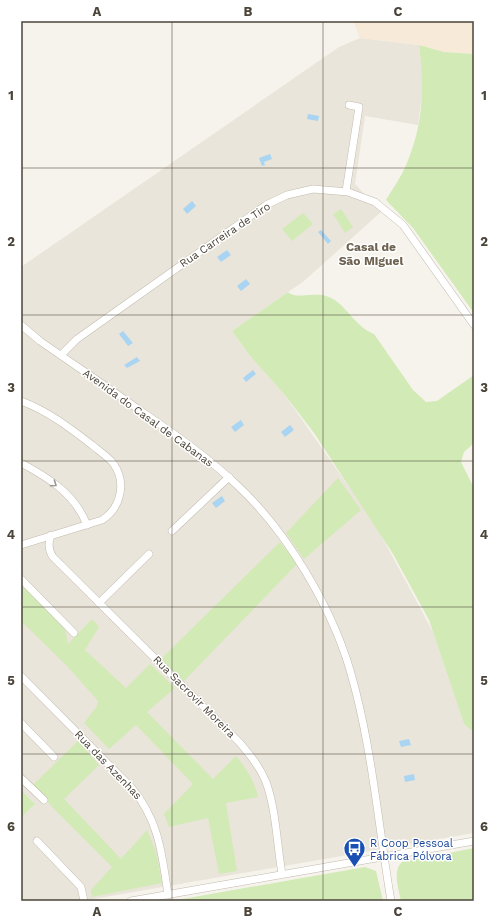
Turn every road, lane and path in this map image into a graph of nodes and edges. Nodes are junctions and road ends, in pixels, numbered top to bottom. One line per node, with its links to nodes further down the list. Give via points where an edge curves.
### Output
1 (349, 105): 2 (street, via 359,107)
2 (346, 191): 4 (street, Rua Carreira de Tiro, via 375,202 403,224); 5 (street, Rua Carreira de Tiro, via 303,190 266,205 84,335)
3 (21, 325): 5 (street, Avenida do Casal de Cabanas)
4 (474, 325)
5 (60, 355): 8 (street, Avenida do Casal de Cabanas, via 177,436)
6 (21, 402): 9 (street, via 38,408 67,426 113,463 120,487 117,505 108,516)
7 (21, 463): 9 (street, one-way to 9, via 64,490 76,503)
8 (229, 477): 10 (street); 26 (street, Avenida do Casal de Cabanas, via 261,511 294,554 309,577 335,629 349,669 368,747)
9 (87, 525): 11 (street)
10 (172, 531)
11 (51, 535): 12 (street); 14 (street)
12 (31, 542): 13 (street); 14 (street, Rua Sacrovir Moreira)
13 (21, 546)
14 (49, 551): 17 (street, Rua Sacrovir Moreira)
15 (149, 554): 17 (street)
16 (21, 579): 18 (street)
17 (99, 602): 27 (street, Rua Sacrovir Moreira, via 254,760 268,790)
18 (74, 633)
19 (21, 676): 28 (street, Rua das Azenhas, via 143,801 157,830)
20 (21, 723): 21 (street)
21 (54, 757)
22 (21, 778): 23 (street)
23 (44, 800)
24 (37, 841): 29 (street, via 81,887)
25 (474, 841): 26 (street)
26 (384, 857): 27 (street); 31 (street, Avenida do Casal de Cabanas)
27 (282, 874): 28 (street)
28 (168, 895): 30 (street)
29 (84, 901)
30 (131, 901)
31 (391, 901)

